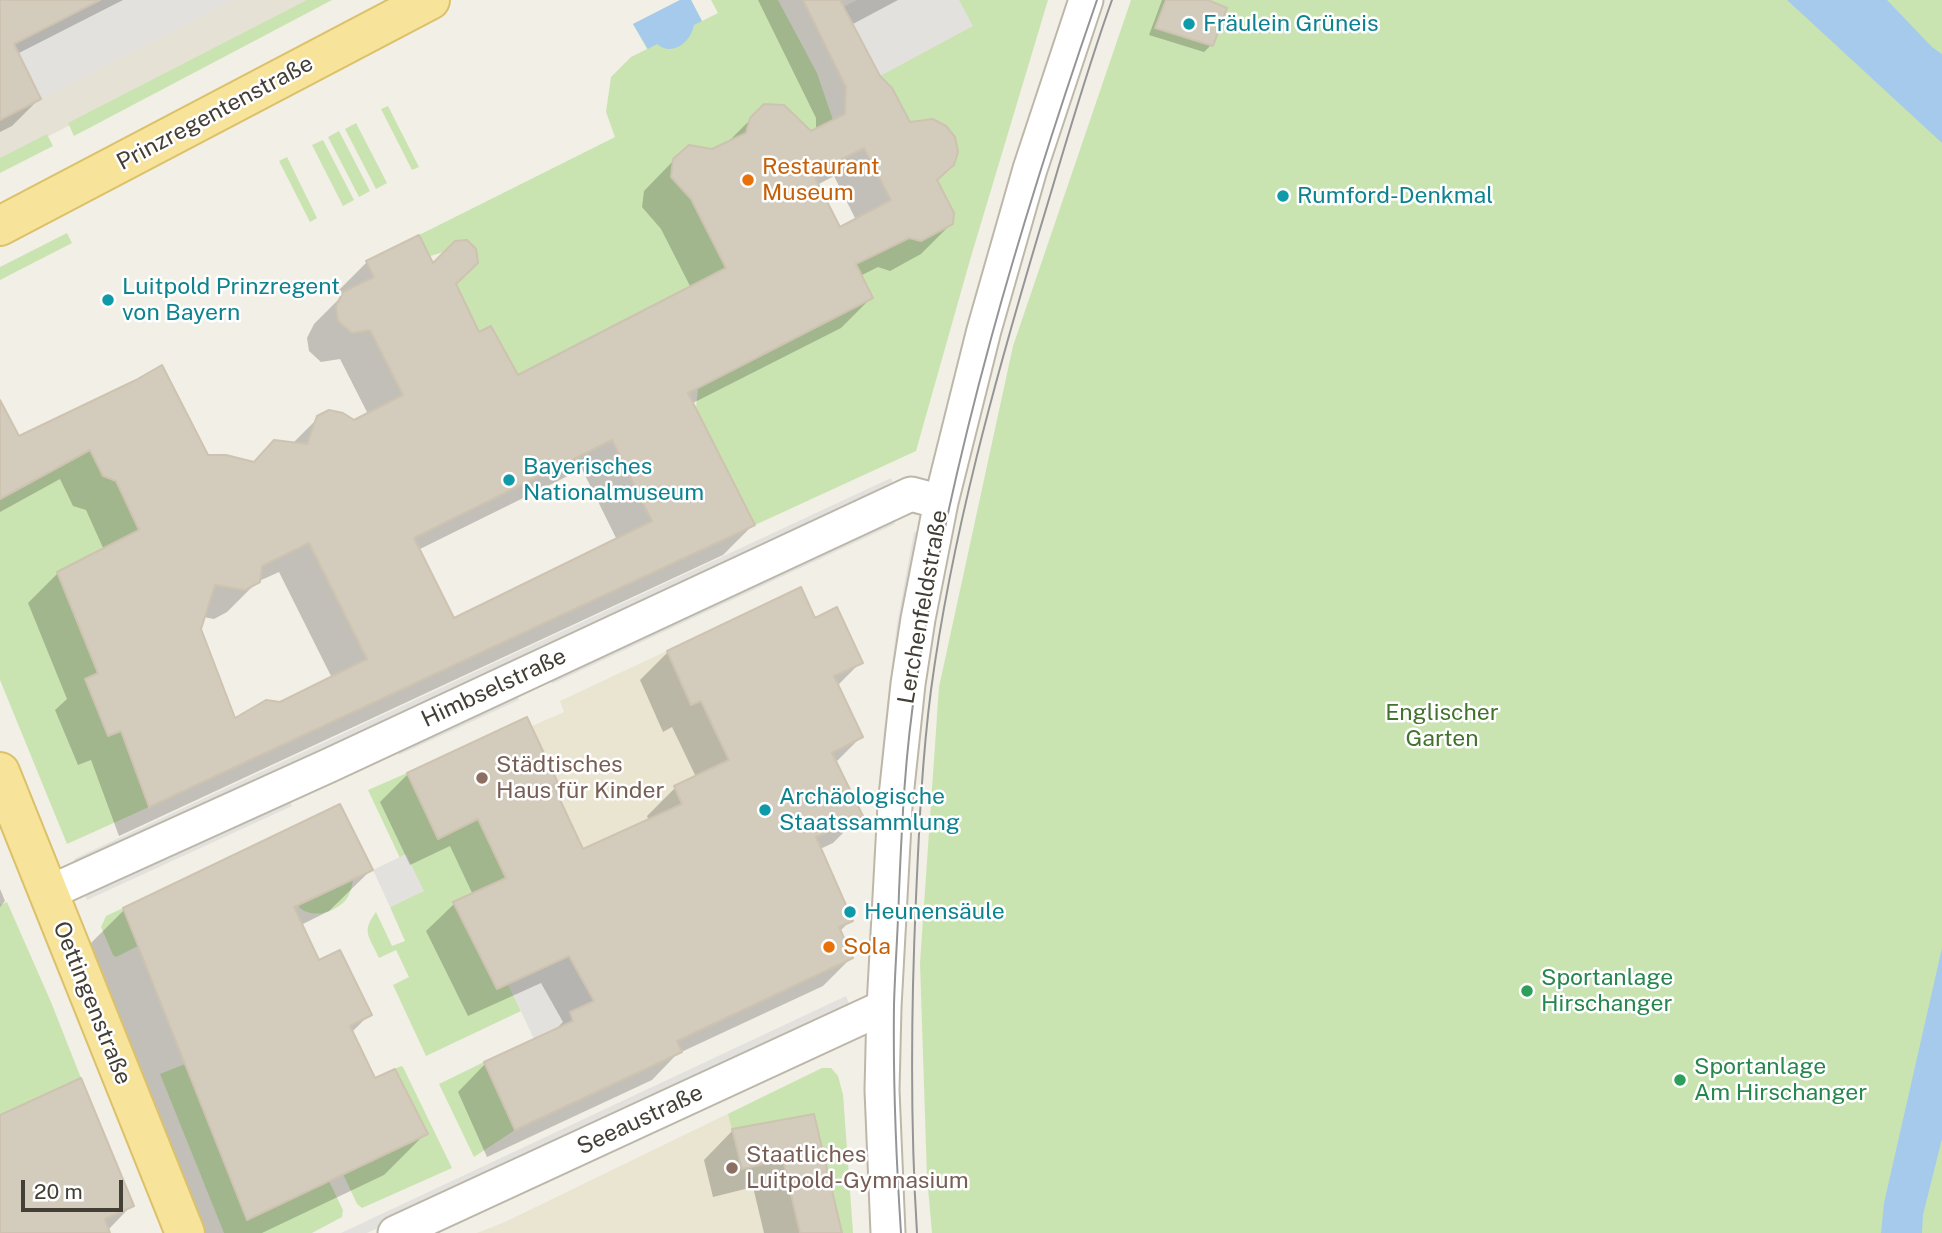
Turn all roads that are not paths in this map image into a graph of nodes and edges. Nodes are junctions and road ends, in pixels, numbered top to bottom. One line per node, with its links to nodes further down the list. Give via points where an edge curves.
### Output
1 (1086, 0): 4 (street, Lerchenfeldstraße, via 1010,238)
2 (407, 5): 3 (main road, Prinzregentenstraße)
3 (0, 226)
4 (940, 502): 6 (street, Himbselstraße, via 911,494); 7 (street, Lerchenfeldstraße, via 900,746)
5 (0, 772): 6 (main road, Oettingenstraße)
6 (48, 894): 8 (main road, Oettingenstraße)
7 (884, 1007): 9 (street, Seeaustraße); 10 (street, Lerchenfeldstraße)
8 (185, 1233)
9 (396, 1233)
10 (888, 1233)

